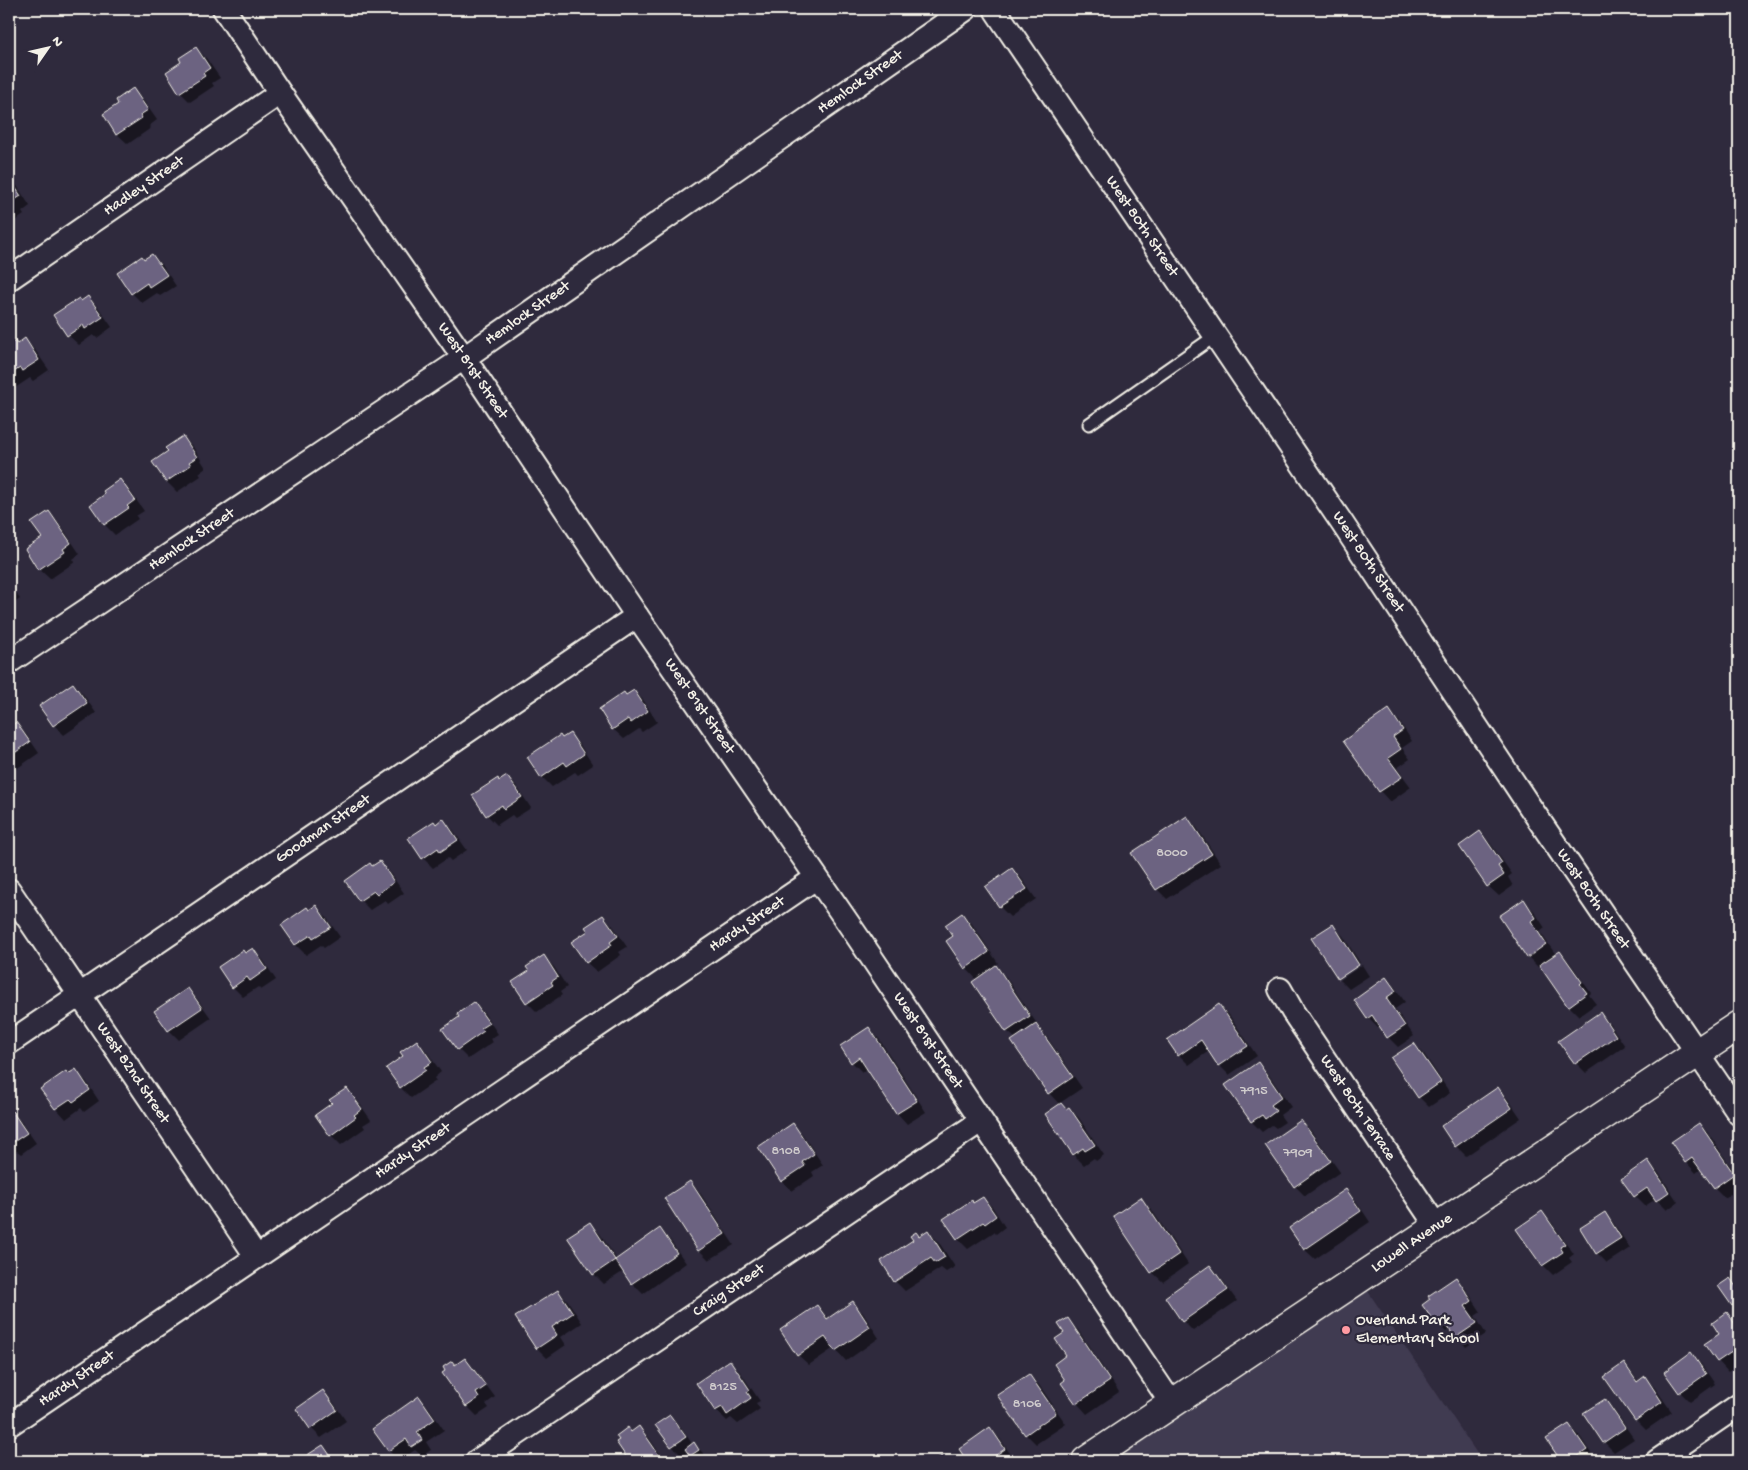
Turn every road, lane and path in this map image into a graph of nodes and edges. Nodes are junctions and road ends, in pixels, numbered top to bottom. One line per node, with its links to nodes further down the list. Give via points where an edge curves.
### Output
1 (224, 9): 5 (street, West 81st Street)
2 (966, 9): 8 (street, Hemlock Street)
3 (973, 9): 4 (street, via 984,15)
4 (997, 10): 7 (street, West 80th Street)
5 (280, 93): 6 (street, Hadley Street); 8 (street, West 81st Street)
6 (9, 279)
7 (1215, 336): 9 (lane); 18 (street, West 80th Street)
8 (464, 358): 10 (street, West 81st Street); 11 (street, Hemlock Street)
9 (1089, 424)
10 (637, 616): 12 (street, West 81st Street); 15 (street, Goodman Street)
11 (9, 662)
12 (816, 878): 20 (street, West 81st Street); 22 (street, Hardy Street)
13 (9, 890): 15 (street, West 82nd Street)
14 (1280, 989): 21 (street, West 80th Terrace)
15 (80, 994): 17 (street, Goodman Street); 22 (street, West 82nd Street)
16 (1739, 1025): 18 (street, Lowell Avenue)
17 (9, 1043)
18 (1698, 1053): 19 (street, West 80th Street); 21 (street, Lowell Avenue)
19 (1739, 1114)
20 (981, 1122): 23 (street, West 81st Street); 26 (street, Craig Street)
21 (1437, 1227): 23 (street, Lowell Avenue)
22 (256, 1256): 25 (street, Hardy Street)
23 (1172, 1404): 27 (street, Lowell Avenue)
24 (1739, 1405): 28 (street)
25 (9, 1425)
26 (477, 1461)
27 (1086, 1461)
28 (1657, 1461)

